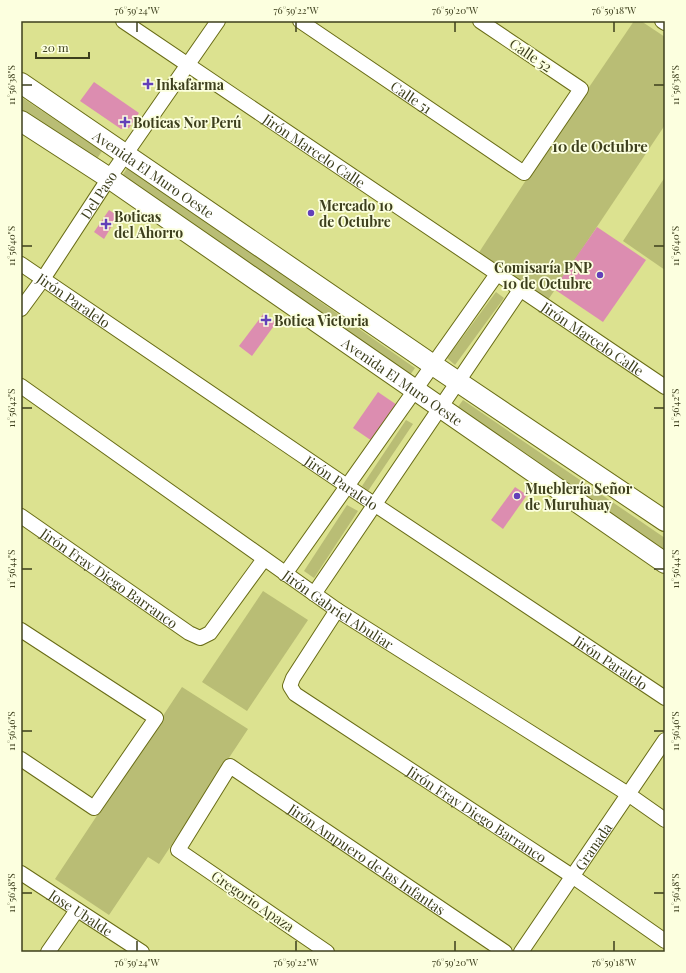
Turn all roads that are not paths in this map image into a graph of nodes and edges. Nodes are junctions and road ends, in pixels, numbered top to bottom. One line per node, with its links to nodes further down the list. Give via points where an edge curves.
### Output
1 (123, 21): 7 (street, Jirón Marcelo Calle)
2 (218, 21): 7 (street, Del Paso)
3 (300, 21): 9 (street, Calle 51, via 524,173)
4 (480, 21): 9 (street, Calle 52)
5 (662, 21): 6 (street)
6 (665, 23)
7 (187, 65): 11 (street, Del Paso); 14 (street, Jirón Marcelo Calle)
8 (21, 83): 11 (main road, Avenida El Muro Oeste)
9 (581, 89)
10 (21, 121): 12 (main road, Avenida El Muro Oeste)
11 (126, 154): 12 (street, Del Paso); 18 (main road, Avenida El Muro Oeste)
12 (109, 178): 15 (street, Del Paso); 22 (main road, Avenida El Muro Oeste)
13 (21, 264): 15 (street, Jirón Paralelo)
14 (497, 274): 16 (street, Jirón Marcelo Calle); 18 (street)
15 (43, 279): 17 (street, Del Paso); 24 (street, Jirón Paralelo)
16 (520, 290): 19 (street); 21 (street, Jirón Marcelo Calle)
17 (21, 309)
18 (433, 365): 19 (main road, Avenida El Muro Oeste); 22 (street)
19 (458, 382): 23 (street); 27 (main road, Avenida El Muro Oeste)
20 (21, 386): 28 (street, Jirón Gabriel Abuliar)
21 (665, 387)
22 (415, 390): 23 (main road, Avenida El Muro Oeste); 24 (street)
23 (440, 408): 25 (street); 29 (main road, Avenida El Muro Oeste)
24 (347, 486): 25 (street, Jirón Paralelo); 30 (street)
25 (375, 504): 31 (street); 34 (street, Jirón Paralelo)
26 (21, 516): 28 (street, Jirón Fray Diego Barranco, via 189,633 200,638 210,633)
27 (665, 521)
28 (264, 559): 30 (street, Jirón Gabriel Abuliar)
29 (665, 563)
30 (285, 574): 31 (street, Jirón Gabriel Abuliar)
31 (314, 594): 32 (street, Jirón Gabriel Abuliar)
32 (337, 610): 38 (street, Jirón Gabriel Abuliar); 41 (street, Jirón Fray Diego Barranco, via 293,678 290,686 295,694)
33 (21, 630): 36 (street, via 156,718 94,808)
34 (665, 698)
35 (665, 740): 38 (street, Granada)
36 (21, 758)
37 (230, 766): 46 (street, Gregorio Apaza, via 178,850); 47 (street, Jirón Ampuero de las Infantas)
38 (628, 794): 39 (street, Jirón Gabriel Abuliar); 41 (street, Granada)
39 (665, 820)
40 (21, 873): 42 (street, Jose Ubalde)
41 (572, 876): 43 (street, Jirón Fray Diego Barranco); 48 (street, Granada)
42 (77, 910): 44 (street); 45 (street, Jose Ubalde)
43 (665, 941)
44 (48, 952)
45 (142, 952)
46 (327, 952)
47 (505, 952)
48 (520, 952)

